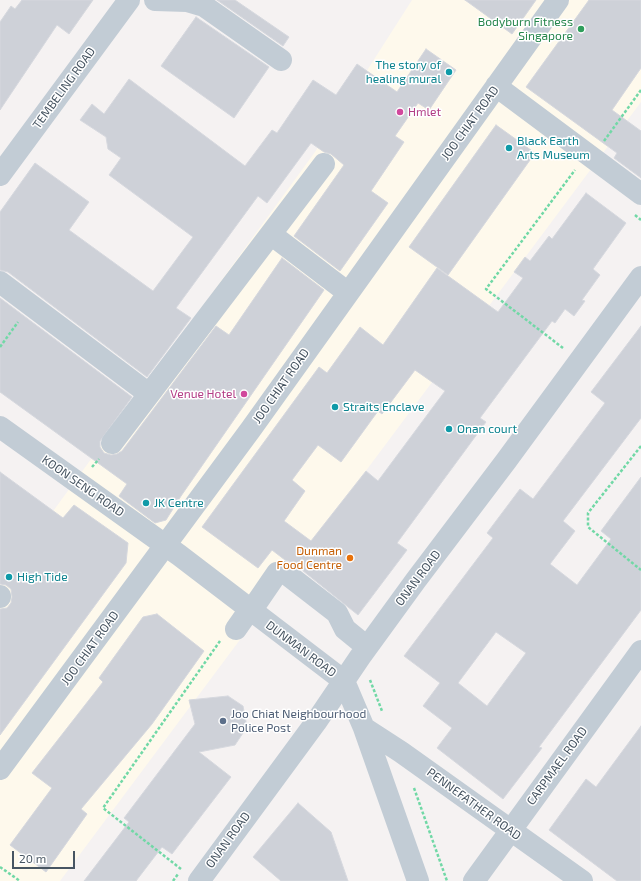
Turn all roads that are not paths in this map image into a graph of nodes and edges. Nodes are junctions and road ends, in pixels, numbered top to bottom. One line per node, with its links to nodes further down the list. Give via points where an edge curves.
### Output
1 (128, 0): 7 (street, TEMBELING ROAD)
2 (155, 0): 4 (street, via 187,1 204,6)
3 (558, 0): 5 (street, JOO CHIAT ROAD)
4 (281, 60)
5 (496, 86): 8 (street); 12 (street, JOO CHIAT ROAD)
6 (324, 164): 9 (street)
7 (0, 175)
8 (641, 194)
9 (272, 235): 12 (street); 13 (street)
10 (641, 277): 19 (street, ONAN ROAD)
11 (0, 282): 13 (street)
12 (347, 292): 16 (street, JOO CHIAT ROAD)
13 (149, 394): 15 (street)
14 (0, 427): 16 (street, KOON SENG ROAD)
15 (112, 442)
16 (165, 545): 17 (street, DUNMAN ROAD); 23 (street, JOO CHIAT ROAD)
17 (250, 610): 18 (street); 19 (street, via 278,573 284,572 337,613 345,629); 21 (street, DUNMAN ROAD)
18 (230, 633)
19 (367, 647): 21 (street, ONAN ROAD)
20 (641, 651): 24 (street, CARPMAEL ROAD)
21 (344, 681): 22 (street, DUNMAN ROAD); 25 (street, ONAN ROAD, via 263,779)
22 (364, 728): 24 (street, PENNEFATHER ROAD); 26 (street, DUNMAN ROAD)
23 (0, 769)
24 (510, 831): 27 (street, CARPMAEL ROAD); 28 (street, PENNEFATHER ROAD)
25 (190, 875)
26 (418, 881)
27 (474, 881)
28 (582, 881)

